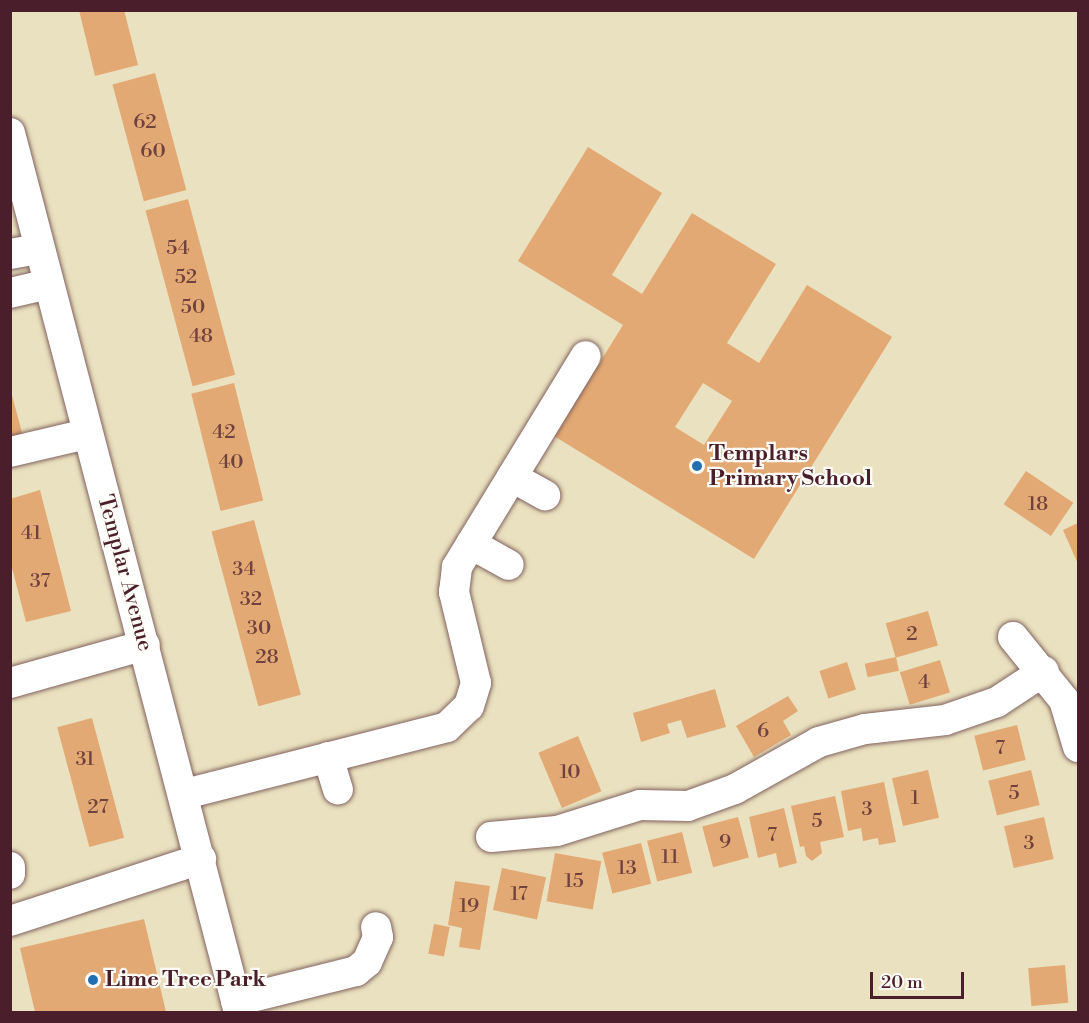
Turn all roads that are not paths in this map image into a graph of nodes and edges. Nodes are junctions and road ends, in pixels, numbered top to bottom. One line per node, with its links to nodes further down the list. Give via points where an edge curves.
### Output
1 (10, 133): 2 (street, Templar Avenue)
2 (25, 252): 3 (street, Templar Avenue)
3 (48, 284): 4 (street); 6 (street, Templar Avenue)
4 (10, 293)
5 (586, 356): 8 (street)
6 (87, 434): 7 (street); 13 (street, Templar Avenue)
7 (10, 452)
8 (512, 477): 9 (street); 10 (street)
9 (545, 495)
10 (471, 544): 11 (street); 17 (street, via 457,567 454,592 476,683 469,706 447,727)
11 (509, 565)
12 (1013, 637): 14 (street)
13 (145, 645): 15 (street); 19 (street, Templar Avenue)
14 (1044, 671): 16 (street, via 1064,700); 20 (street, via 997,702 945,720 865,729 819,742 735,789 688,806 640,806 557,831)
15 (10, 682)
16 (1078, 747)
17 (328, 757): 18 (street); 19 (street)
18 (338, 790)
19 (185, 794): 21 (street, Templar Avenue)
20 (491, 837)
21 (201, 859): 24 (street); 26 (street, Templar Avenue)
22 (10, 867): 23 (street)
23 (10, 874)
24 (10, 921)
25 (376, 927): 26 (street, via 378,937 367,962 356,971)
26 (237, 1007)

